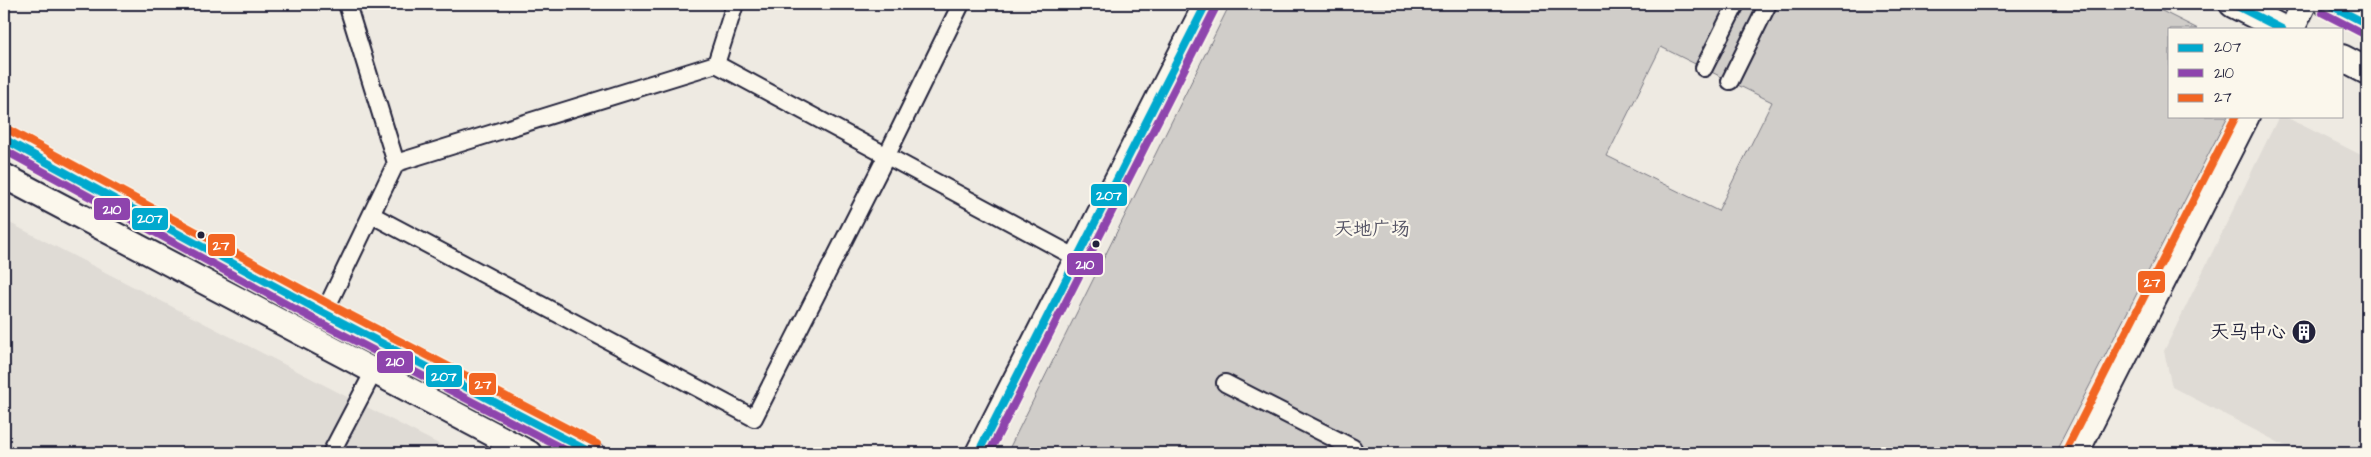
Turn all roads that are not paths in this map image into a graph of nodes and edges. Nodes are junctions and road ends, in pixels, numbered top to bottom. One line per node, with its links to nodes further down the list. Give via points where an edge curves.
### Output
1 (347, 4): 21 (street)
2 (735, 4): 14 (street)
3 (961, 4): 20 (street)
4 (1206, 4): 24 (main road)
5 (1736, 4): 15 (street)
6 (1768, 4): 17 (street)
7 (2233, 4): 11 (main road)
8 (2304, 4): 12 (main road)
9 (2328, 4): 10 (main road)
10 (2367, 24)
11 (2281, 28)
12 (2292, 28)
13 (2344, 59): 16 (main road)
14 (716, 64): 20 (street); 21 (street)
15 (1704, 68)
16 (2367, 71)
17 (1730, 81)
18 (2246, 118): 33 (main road)
19 (4, 139): 25 (main road)
20 (886, 157): 23 (street, via 754,418); 24 (street)
21 (396, 163): 23 (street)
22 (4, 176): 26 (main road)
23 (372, 215): 25 (street)
24 (1078, 258): 32 (main road)
25 (324, 313): 31 (main road)
26 (373, 372): 29 (street); 30 (main road)
27 (1224, 383): 28 (street)
28 (1353, 448)
29 (331, 453)
30 (529, 453)
31 (592, 453)
32 (978, 453)
33 (2076, 453)

